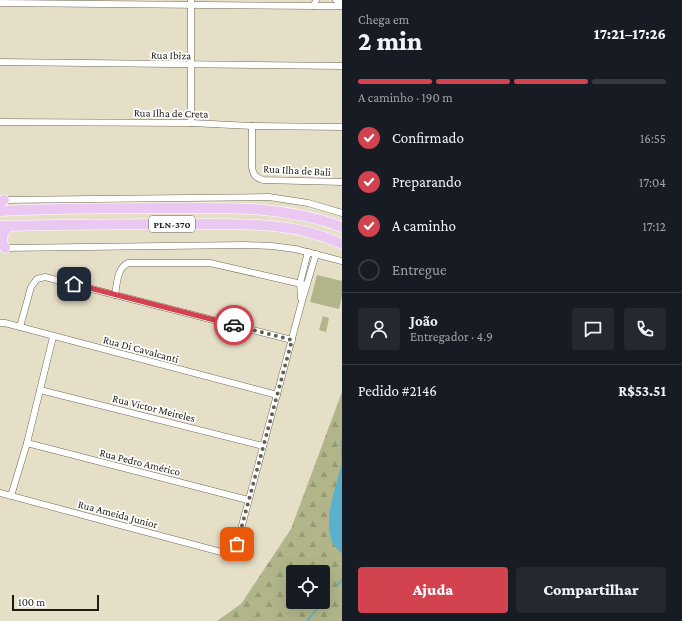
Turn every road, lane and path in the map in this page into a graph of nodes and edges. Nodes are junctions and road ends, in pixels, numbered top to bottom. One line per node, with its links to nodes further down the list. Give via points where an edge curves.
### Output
1 (336, 0): 5 (street)
2 (191, 2): 3 (street); 4 (street); 7 (street)
3 (0, 3)
4 (315, 3): 5 (street)
5 (342, 5)
6 (0, 62): 7 (street, Rua Ibiza)
7 (190, 65): 8 (street, Rua Ibiza); 10 (street)
8 (342, 66)
9 (0, 122): 10 (street, Rua Ilha de Creta)
10 (191, 123): 11 (street, Rua Ilha de Creta)
11 (252, 126): 12 (street, Rua Ilha de Creta); 13 (street, Rua Ilha de Bali, via 252,167 256,177 263,180)
12 (342, 126)
13 (342, 182)
14 (1, 201): 17 (street, via 269,197 308,203)
15 (61, 208): 16 (main road, PLN-370); 18 (main road, via 74,212 136,216 134,221); 19 (main road, PLN-370, via 257,208 299,214)
16 (0, 211)
17 (342, 213)
18 (104, 223): 20 (main road, PLN-370, via 35,225); 21 (main road, PLN-370, via 264,225 322,236)
19 (342, 227)
20 (2, 230): 22 (main road)
21 (342, 244)
22 (3, 248): 23 (street, via 245,245)
23 (308, 252): 24 (street); 26 (street)
24 (316, 254): 25 (street); 26 (street)
25 (342, 261)
26 (303, 284): 27 (street, via 210,263 128,263 120,271); 32 (street, via 302,300)
27 (115, 295): 30 (street, via 47,277 39,278 30,286); 32 (street)
28 (0, 318): 29 (street)
29 (3, 323): 30 (street, Rua Di Cavalcanti)
30 (20, 327): 31 (street, Rua Di Cavalcanti)
31 (53, 337): 33 (street); 34 (street, Rua Di Cavalcanti)
32 (292, 340): 34 (street)
33 (40, 390): 35 (street); 36 (street, Rua Victor Meireles)
34 (276, 395): 36 (street)
35 (27, 443): 38 (street); 39 (street, Rua Pedro Américo)
36 (263, 446): 39 (street)
37 (0, 493): 38 (street, Rua Ameida Junior)
38 (11, 496): 39 (street, Rua Ameida Junior, via 221,552 230,551 237,544)
39 (248, 500)

